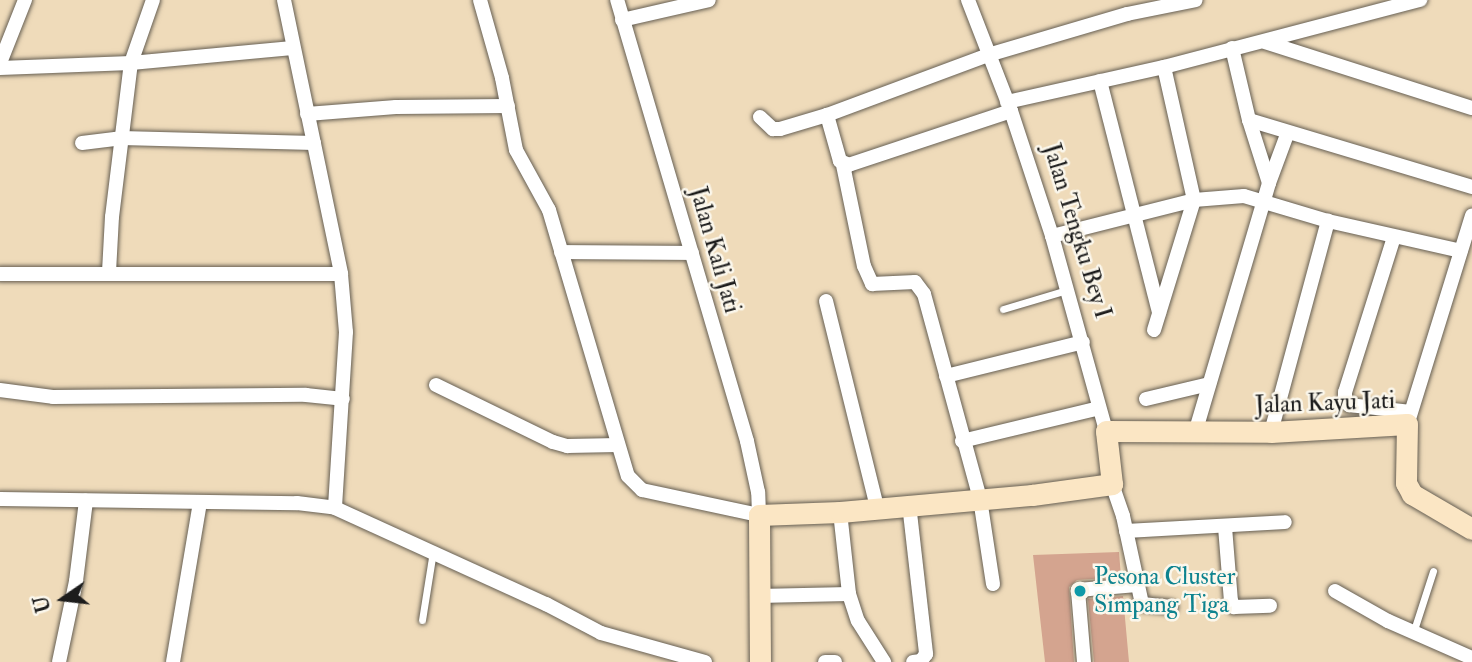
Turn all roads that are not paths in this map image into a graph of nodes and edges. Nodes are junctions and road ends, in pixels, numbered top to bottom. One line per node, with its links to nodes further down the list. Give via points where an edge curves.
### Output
1 (25, 0): 16 (street)
2 (153, 0): 15 (street)
3 (284, 0): 12 (street)
4 (480, 0): 19 (street)
5 (617, 0): 10 (street, Jalan Kali Jati)
6 (709, 0): 10 (street)
7 (968, 0): 14 (street, Jalan Tengku Bey I)
8 (1196, 0): 14 (street, via 1128,14)
9 (1420, 0): 11 (street)
10 (622, 20): 42 (street, Jalan Kali Jati)
11 (1265, 42): 13 (street); 21 (street)
12 (292, 48): 15 (street); 22 (street)
13 (1232, 48): 17 (street); 25 (street)
14 (988, 55): 20 (street, Jalan Tengku Bey I); 23 (street)
15 (131, 63): 16 (street); 27 (street)
16 (0, 65)
17 (1164, 67): 18 (street); 33 (street)
18 (1100, 81): 20 (street); 36 (street)
19 (508, 106): 22 (street); 41 (street, via 516,150 548,210)
20 (1009, 106): 30 (street, via 866,161); 38 (street, Jalan Tengku Bey I)
21 (1472, 107)
22 (307, 114): 29 (street)
23 (827, 115): 24 (street, via 780,130); 30 (street)
24 (760, 117)
25 (1249, 120): 26 (street); 31 (street)
26 (1288, 132): 31 (street); 32 (street)
27 (121, 138): 28 (street); 29 (street); 43 (street)
28 (82, 143)
29 (314, 143): 45 (street)
30 (843, 165): 52 (street, via 868,278 878,285 908,281 920,286)
31 (1269, 183): 34 (street)
32 (1472, 187)
33 (1194, 201): 34 (street, via 1244,196); 36 (street); 49 (street)
34 (1265, 202): 37 (street); 53 (street)
35 (1472, 216): 40 (street)
36 (1133, 218): 38 (street); 49 (street)
37 (1328, 221): 39 (street); 61 (street)
38 (1052, 236): 46 (street, Jalan Tengku Bey I)
39 (1394, 237): 40 (street); 59 (street, via 1345,401)
40 (1461, 251): 59 (street)
41 (561, 252): 42 (street); 64 (street)
42 (692, 253): 74 (street, Jalan Kali Jati, via 747,441)
43 (109, 272): 44 (street); 45 (street)
44 (0, 274)
45 (341, 274): 56 (street, via 346,332)
46 (1067, 289): 48 (lane); 51 (street, Jalan Tengku Bey I)
47 (825, 301): 71 (street)
48 (1003, 309)
49 (1160, 314): 50 (street)
50 (1154, 330)
51 (1083, 342): 52 (street); 58 (street, Jalan Tengku Bey I)
52 (946, 376): 63 (street)
53 (1209, 384): 57 (street); 62 (street)
54 (436, 385): 64 (street, via 553,442)
55 (0, 390): 56 (street, via 53,397 306,395)
56 (343, 399): 72 (street)
57 (1146, 399)
58 (1099, 408): 60 (street, Jalan Tengku Bey I); 63 (street)
59 (1409, 418): 61 (street, Jalan Kayu Jati); 77 (street, Jalan Kayu Jati, via 1406,483 1412,494)
60 (1106, 431): 62 (street, Jalan Kayu Jati); 65 (street, Jalan Tengku Bey I)
61 (1271, 432): 62 (street, Jalan Kayu Jati)
62 (1195, 433)
63 (962, 441): 67 (street)
64 (618, 446): 74 (street, via 628,475 642,490)
65 (1112, 484): 67 (street); 78 (street, Jalan Tengku Bey I)
66 (0, 499): 68 (street)
67 (980, 499): 70 (street); 81 (street)
68 (86, 501): 69 (street); 91 (street)
69 (200, 502): 72 (street); 92 (street)
70 (909, 504): 71 (street); 98 (street, via 926,654)
71 (877, 507): 73 (street)
72 (335, 508): 79 (street)
73 (840, 512): 74 (street); 84 (street)
74 (759, 515): 85 (street)
75 (1285, 522): 76 (street)
76 (1225, 527): 78 (street); 86 (street, via 1234,607)
77 (1472, 529)
78 (1126, 531): 82 (street, Jalan Tengku Bey I)
79 (433, 551): 88 (lane); 93 (street, via 601,634)
80 (1433, 572): 89 (lane)
81 (993, 584)
82 (1137, 584): 87 (street, via 1146,607); 99 (street, via 1078,590)
83 (1335, 591): 89 (street)
84 (849, 594): 85 (street); 97 (street, via 858,621)
85 (758, 596): 94 (street)
86 (1270, 606)
87 (1171, 607)
88 (422, 620)
89 (1414, 630): 90 (street)
90 (1472, 658)
91 (59, 662)
92 (173, 662)
93 (705, 662)
94 (760, 662)
95 (825, 662): 96 (street)
96 (835, 662)
97 (884, 662)
98 (913, 662)
99 (1084, 662)

